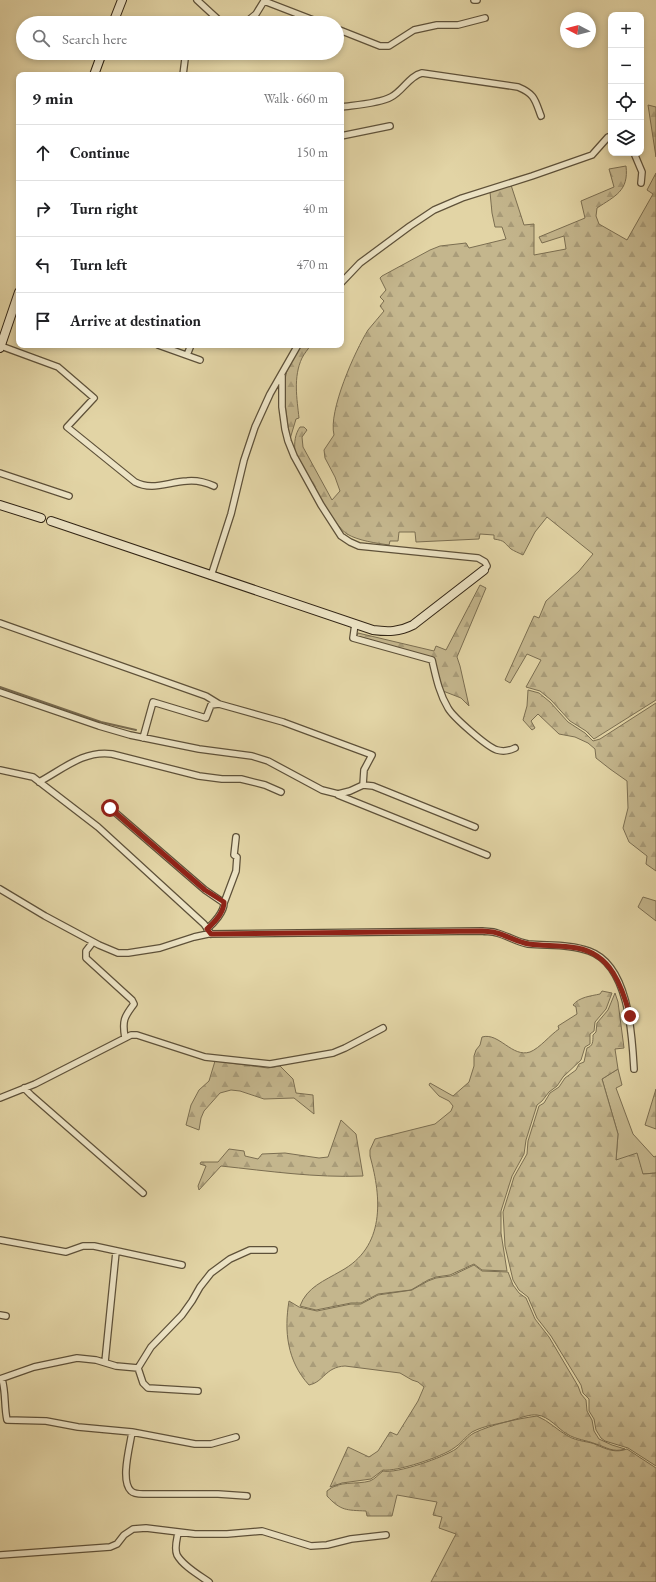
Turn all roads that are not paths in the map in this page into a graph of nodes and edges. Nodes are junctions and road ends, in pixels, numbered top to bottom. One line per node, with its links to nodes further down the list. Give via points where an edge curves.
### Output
1 (122, 0): 3 (street)
2 (197, 0): 4 (street)
3 (116, 16)
4 (214, 16)
5 (254, 16): 6 (street, via 264,1)
6 (303, 16)
7 (484, 18): 8 (street, via 458,25 437,25 414,30 389,46 380,46)
8 (344, 32)
9 (99, 60): 11 (street)
10 (185, 60): 12 (street)
11 (95, 72)
12 (183, 72)
13 (344, 106): 14 (street, via 389,98 399,92 416,74 422,73 518,87 529,91 534,97)
14 (541, 116)
15 (390, 126): 16 (street)
16 (344, 135)
17 (608, 137): 20 (street, via 592,155 462,198 434,210 360,263)
18 (635, 156): 19 (street, via 642,172)
19 (640, 183)
20 (344, 280)
21 (16, 301): 22 (street)
22 (0, 347): 30 (street, via 58,367 94,398 67,427 135,482 152,487 202,481)
23 (166, 348): 26 (street)
24 (190, 348): 26 (street)
25 (296, 348): 28 (street)
26 (186, 355): 27 (street)
27 (200, 360)
28 (282, 376): 35 (street, via 282,407 288,441 306,479 341,536 359,546 478,558 485,562 487,566); 36 (street, via 265,405 249,442 231,514)
29 (0, 473): 31 (street)
30 (214, 486)
31 (69, 496)
32 (0, 504): 33 (street)
33 (41, 518)
34 (51, 522): 36 (street)
35 (484, 570): 38 (street, via 402,631 378,631)
36 (211, 576): 38 (street)
37 (0, 623): 40 (street, via 206,696)
38 (355, 624): 42 (street, via 353,638 432,660 443,698 453,714 488,746 504,751)
39 (0, 692): 41 (street, via 99,726)
40 (218, 704): 41 (street, via 211,705 206,718 153,702); 45 (street, via 282,722 372,755 364,770)
41 (143, 738): 47 (street, via 252,756 268,761 322,790)
42 (516, 748)
43 (0, 770): 44 (street, via 28,775)
44 (40, 782): 46 (street, via 84,757 100,752 199,776 222,780 241,779); 54 (street, via 98,827)
45 (363, 785): 47 (street); 49 (street, via 387,791)
46 (281, 792)
47 (338, 794): 51 (street)
48 (110, 808): 53 (street, via 205,890)
49 (475, 827)
50 (236, 837): 53 (street, via 236,871)
51 (487, 855)
52 (0, 888): 56 (street)
53 (224, 902): 54 (street, via 224,907)
54 (207, 929): 55 (street)
55 (211, 934): 56 (street, via 128,954); 59 (street, via 482,931 496,932 529,944 590,951 609,965 621,989 631,1022)
56 (93, 942): 58 (street, via 86,951 86,958 134,1004 122,1025)
57 (383, 1028): 58 (street, via 333,1053 270,1064 205,1057 137,1035)
58 (125, 1038): 60 (street)
59 (634, 1069)
60 (24, 1088): 61 (street); 62 (street)
61 (0, 1098)
62 (143, 1194)
63 (0, 1240): 65 (street, via 66,1252 83,1246 94,1246)
64 (274, 1250): 70 (street, via 250,1250 230,1259 211,1273 182,1316 151,1347)
65 (116, 1252): 66 (street); 69 (street)
66 (182, 1266)
67 (0, 1315): 68 (street)
68 (6, 1316)
69 (105, 1362): 70 (street); 71 (street, via 77,1358 34,1367)
70 (138, 1368): 72 (street, via 143,1383 148,1388)
71 (1, 1379): 73 (street, via 5,1388 7,1420 46,1421)
72 (198, 1391)
73 (132, 1432): 74 (street, via 195,1444 211,1444); 75 (street, via 126,1473 128,1487 133,1492)
74 (236, 1437)
75 (246, 1496)
76 (178, 1532): 77 (street, via 227,1534 262,1531 311,1546); 78 (street, via 157,1528 133,1529 117,1544 110,1546); 79 (street, via 177,1555)
77 (386, 1535)
78 (0, 1555)
79 (209, 1582)

